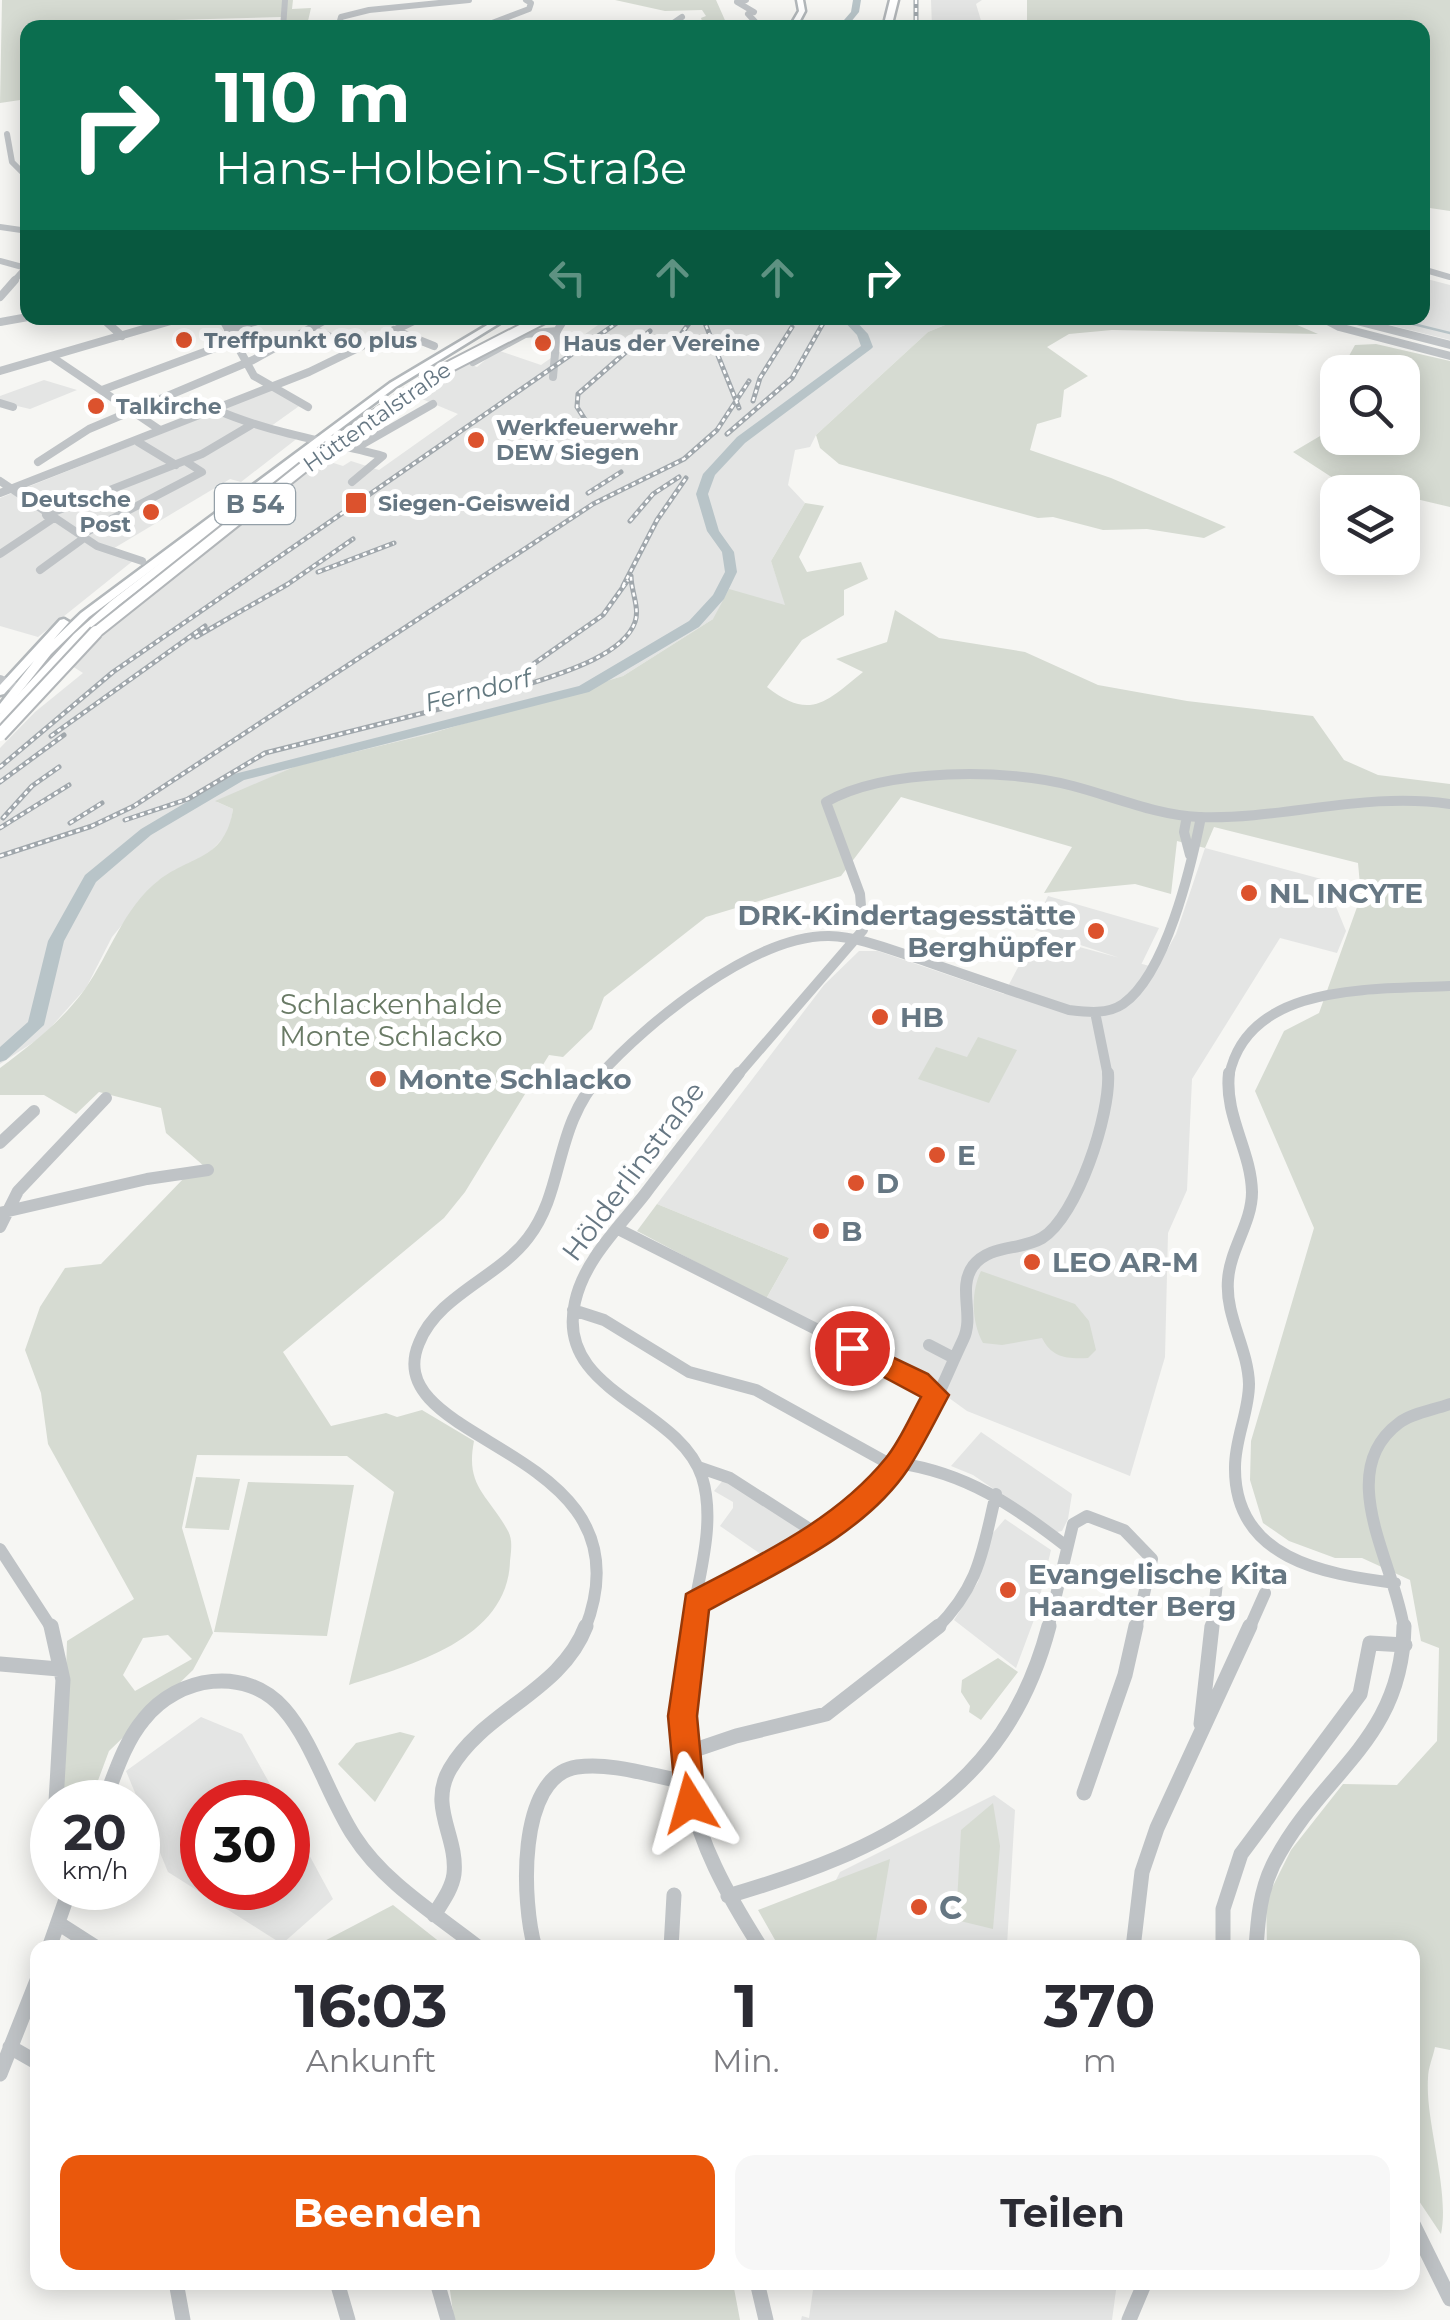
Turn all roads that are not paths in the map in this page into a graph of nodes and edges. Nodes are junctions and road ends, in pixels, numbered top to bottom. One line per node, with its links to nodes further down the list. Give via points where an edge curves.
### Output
1 (469, 0): 5 (street, via 359,11)
2 (746, 0): 8 (street, via 737,2)
3 (529, 2): 6 (street, via 524,12)
4 (682, 18): 7 (street)
5 (338, 20)
6 (502, 20)
7 (679, 20)
8 (756, 20)
9 (8, 134): 10 (street, via 12,162)
10 (20, 170)
11 (20, 276): 12 (street)
12 (17, 281): 13 (street)
13 (1, 295)
14 (110, 325): 31 (street)
15 (158, 325): 31 (street)
16 (226, 325): 27 (street)
17 (245, 325): 27 (street)
18 (320, 325): 28 (street)
19 (405, 325): 29 (street)
20 (480, 325): 52 (main road, via 382,382)
21 (492, 325): 52 (main road)
22 (517, 325): 71 (highway, Hüttentalstraße / B 54, bridge, via 434,368 326,440 104,612)
23 (531, 325): 72 (highway, Hüttentalstraße / B 54, bridge, via 413,387 321,453 114,615)
24 (561, 325): 30 (street)
25 (1335, 325): 37 (street)
26 (1373, 325): 33 (street)
27 (228, 330): 32 (street)
28 (313, 330): 35 (street); 39 (street)
29 (394, 330): 34 (street); 35 (street)
30 (557, 332): 38 (street, via 525,334); 41 (street)
31 (122, 336): 36 (street)
32 (234, 341): 39 (street); 43 (street)
33 (1450, 345)
34 (434, 346)
35 (356, 349): 42 (street)
36 (52, 356): 40 (street); 43 (street)
37 (1450, 356)
38 (473, 362)
39 (246, 363): 42 (street); 49 (street)
40 (0, 371)
41 (554, 377)
42 (271, 388): 47 (street); 48 (street)
43 (102, 390): 49 (street)
44 (0, 403): 46 (street)
45 (433, 404): 54 (street)
46 (13, 407)
47 (308, 408)
48 (217, 410): 50 (street); 51 (street)
49 (132, 411): 51 (street); 55 (street, via 89,428)
50 (251, 425): 52 (street); 56 (street)
51 (160, 430): 61 (street)
52 (316, 437): 54 (street); 66 (main road); 68 (main road)
53 (138, 442): 56 (street)
54 (356, 448): 59 (street, via 384,459)
55 (39, 462)
56 (180, 463): 57 (street); 60 (street, via 202,472)
57 (162, 472): 60 (street); 63 (street, via 87,494)
58 (0, 481): 61 (street)
59 (352, 482)
60 (178, 484): 64 (street)
61 (12, 490): 62 (street); 63 (street)
62 (0, 493)
63 (50, 516): 64 (street); 65 (street)
64 (83, 536): 66 (street); 67 (street)
65 (0, 554)
66 (142, 561): 68 (main road)
67 (40, 570)
68 (58, 634): 69 (main road); 69 (main road)
69 (4, 685): 70 (main road)
70 (0, 712)
71 (0, 721)
72 (0, 735)
73 (1450, 804): 76 (street, via 1376,796)
74 (1156, 812): 75 (street); 77 (street); 79 (street, via 1030,776 907,780 826,802 864,906)
75 (1187, 816): 76 (street); 77 (street)
76 (1201, 817): 78 (street)
77 (1184, 832): 78 (street)
78 (1190, 856): 81 (street, via 1172,919 1137,991 1121,1006)
79 (858, 939): 81 (street, via 1062,1008); 88 (street, Hölderlinstraße, via 765,1040); 116 (street, via 826,936 776,947 638,1038 573,1112 548,1204 526,1241 440,1313 420,1340 413,1374 427,1403 540,1468 559,1486 590,1530 599,1569 584,1638 571,1658 462,1750 447,1773 440,1819 454,1867)
80 (1450, 986): 101 (street, via 1291,1004 1267,1016 1237,1048 1228,1079 1229,1108 1252,1178 1228,1278 1248,1372 1234,1453 1238,1493 1254,1527 1281,1554 1332,1574)
81 (1095, 1012): 91 (street, via 1112,1093 1101,1138 1060,1220 1043,1238 975,1263 958,1290 968,1326)
82 (106, 1098): 86 (street)
83 (34, 1111): 84 (street)
84 (0, 1143)
85 (208, 1170): 86 (street)
86 (4, 1212): 87 (street)
87 (0, 1227)
88 (618, 1229): 89 (street, Hölderlinstraße, via 579,1284); 92 (street)
89 (573, 1310): 94 (street, via 602,1318 692,1374 756,1390); 95 (street, via 578,1352 598,1382 672,1434)
90 (929, 1346): 91 (street)
91 (954, 1358): 92 (street)
92 (936, 1395): 94 (street)
93 (1450, 1404): 101 (street, via 1392,1423 1370,1462 1370,1512)
94 (896, 1465): 96 (street, via 943,1468); 97 (street)
95 (698, 1467): 97 (street, via 730,1478); 103 (street, via 707,1516)
96 (996, 1494): 98 (street); 108 (street, via 974,1582 924,1642 826,1714)
97 (819, 1535): 103 (street)
98 (1066, 1546): 112 (street, via 1073,1524 1095,1516 1146,1546 1152,1559 1125,1676); 114 (street, via 1046,1638 1026,1692 990,1750 940,1803 869,1849)
99 (0, 1550): 106 (street, via 52,1629)
100 (1218, 1573): 107 (street)
101 (1394, 1583): 104 (street)
102 (1264, 1593): 107 (street)
103 (696, 1603): 108 (street)
104 (1406, 1645): 125 (street, via 1370,1643 1360,1694 1241,1854 1223,1908); 126 (street, via 1392,1700 1268,1872 1257,1905)
105 (0, 1664): 106 (street)
106 (59, 1669): 109 (street, via 64,1690)
107 (1199, 1738): 124 (street, via 1142,1872)
108 (683, 1754): 111 (street)
109 (58, 1780)
110 (113, 1780): 116 (street, via 150,1712 193,1685 253,1683 287,1712 354,1838)
111 (686, 1782): 114 (street, via 694,1824); 121 (street, via 574,1767 547,1777 537,1792 529,1834)
112 (1084, 1793)
113 (674, 1895): 122 (street)
114 (728, 1896): 123 (street)
115 (62, 1910): 117 (street)
116 (434, 1915): 120 (street)
117 (58, 1923): 118 (street); 119 (street)
118 (52, 1940)
119 (85, 1940)
120 (468, 1940)
121 (534, 1940)
122 (671, 1940)
123 (756, 1940)
124 (1134, 1940)
125 (1223, 1940)
126 (1256, 1940)
127 (30, 1998): 128 (street)
128 (10, 2047): 129 (street); 130 (street)
129 (30, 2058)
130 (0, 2074)
131 (1420, 2238): 137 (street)
132 (178, 2290): 138 (street)
133 (339, 2290): 139 (street)
134 (439, 2290): 140 (street)
135 (759, 2290): 141 (street)
136 (1142, 2290): 142 (street)
137 (1450, 2299)
138 (184, 2320)
139 (348, 2320)
140 (448, 2320)
141 (766, 2320)
142 (1129, 2320)

